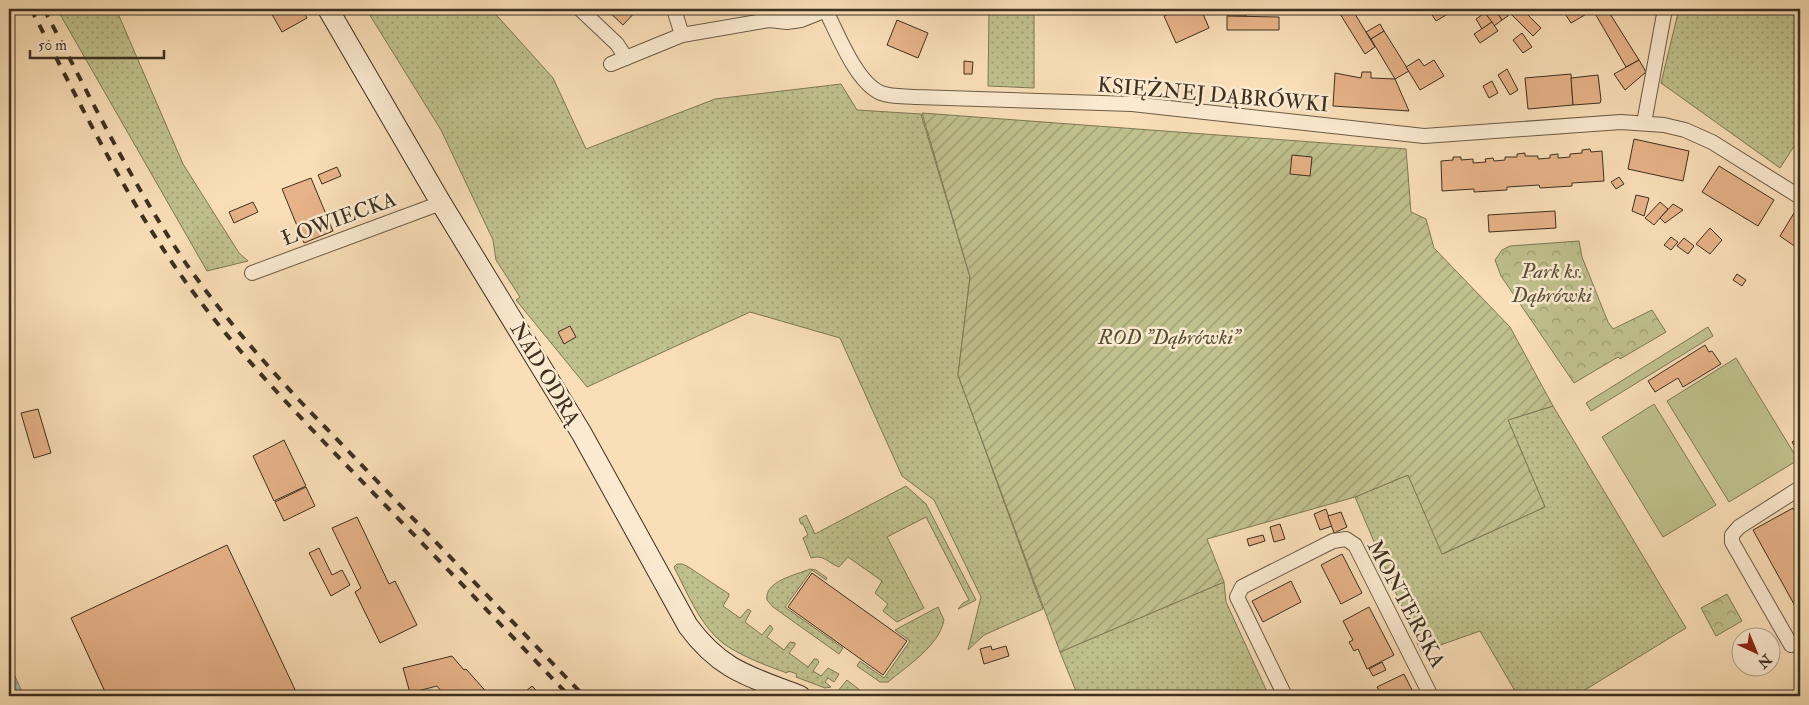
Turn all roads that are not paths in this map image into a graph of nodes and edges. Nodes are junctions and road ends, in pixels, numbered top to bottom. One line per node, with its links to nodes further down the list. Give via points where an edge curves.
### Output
1 (328, 9): 12 (street, NAD ODRĄ)
2 (580, 9): 8 (street, via 618,44)
3 (674, 9): 7 (street)
4 (1665, 9): 10 (street)
5 (825, 10): 6 (street, via 787,22); 10 (street, KSIĘŻNEJ DĄBRÓWKI, via 861,77 871,88 883,94 1132,104 1424,136)
6 (768, 15): 7 (street)
7 (682, 35): 8 (street)
8 (626, 58): 9 (street)
9 (611, 64)
10 (1644, 123): 11 (street, KSIĘŻNEJ DĄBRÓWKI, via 1685,130 1712,142)
11 (1800, 197)
12 (440, 204): 13 (street, ŁOWIECKA); 16 (street, NAD ODRĄ, via 582,434 688,626 706,649 731,668)
13 (252, 273)
14 (1800, 488): 15 (street, via 1739,527 1732,535 1732,542)
15 (1791, 645)
16 (800, 696)
17 (1285, 696): 18 (street, MONTERSKA, via 1237,597 1242,587 1333,540 1346,539 1355,545)
18 (1431, 696)

